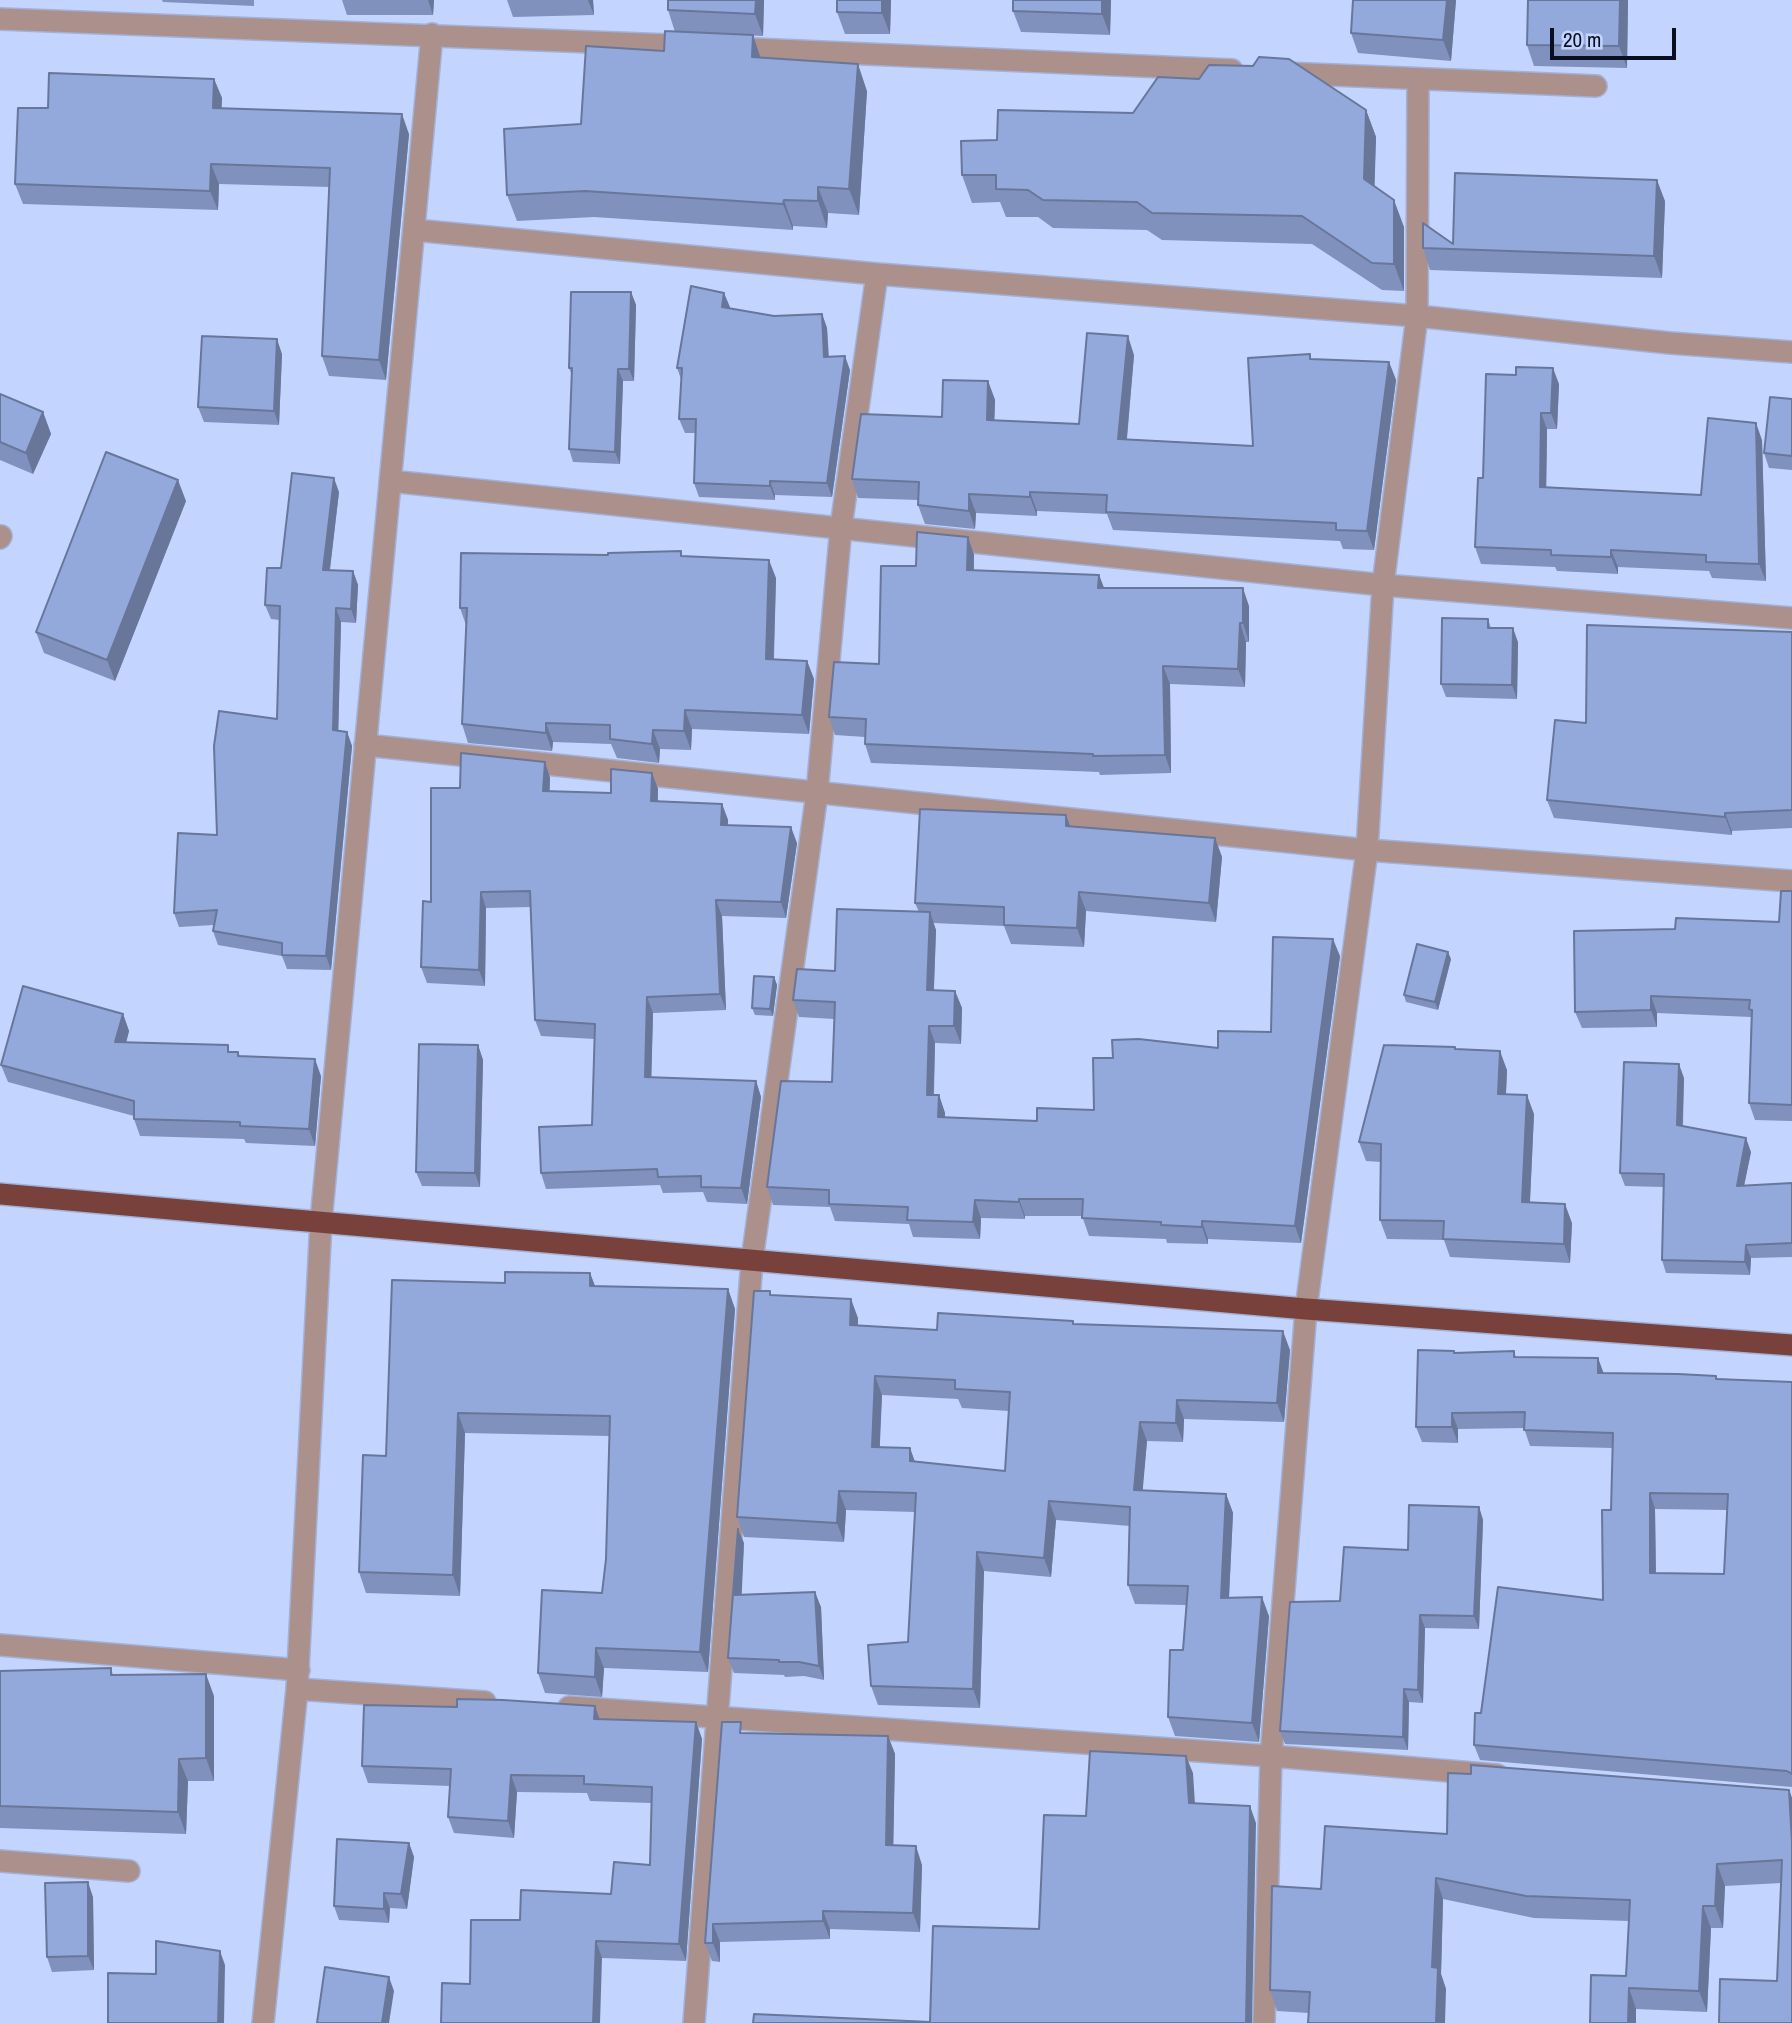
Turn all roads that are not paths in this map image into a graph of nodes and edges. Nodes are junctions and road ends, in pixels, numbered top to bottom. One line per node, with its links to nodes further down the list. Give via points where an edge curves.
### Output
1 (0, 19): 2 (street)
2 (432, 34): 3 (street); 5 (street)
3 (1418, 79): 4 (street); 7 (street)
4 (1596, 86)
5 (414, 230): 6 (street); 9 (street)
6 (877, 274): 7 (street); 10 (street)
7 (1417, 316): 8 (street); 11 (street)
8 (1792, 352)
9 (390, 481): 10 (street); 13 (street)
10 (841, 527): 11 (street); 14 (street)
11 (1383, 585): 12 (street); 15 (street)
12 (1792, 618)
13 (365, 745): 14 (street); 18 (street)
14 (817, 793): 15 (street); 19 (street)
15 (1367, 850): 16 (street); 20 (street)
16 (1792, 881)
17 (0, 1194): 18 (highway)
18 (321, 1221): 19 (highway); 23 (street)
19 (752, 1260): 20 (highway); 26 (street)
20 (1306, 1309): 21 (highway); 27 (street)
21 (1792, 1345)
22 (0, 1645): 23 (street)
23 (298, 1679): 24 (street); 31 (street)
24 (500, 1703)
25 (554, 1706): 26 (street)
26 (717, 1717): 27 (street); 32 (street)
27 (1271, 1756): 28 (street); 33 (street)
28 (1518, 1776)
29 (0, 1861): 30 (street)
30 (130, 1871)
31 (263, 2023)
32 (694, 2023)
33 (1264, 2023)

